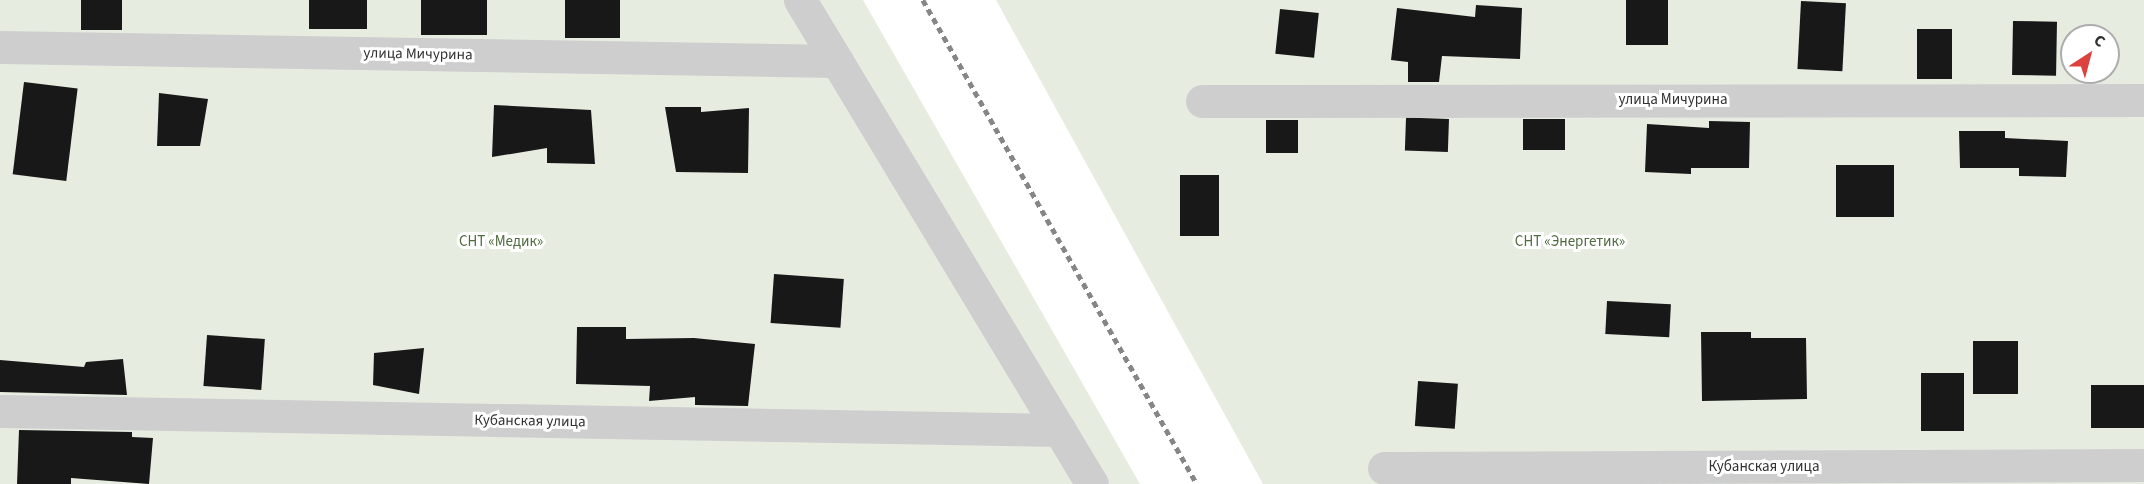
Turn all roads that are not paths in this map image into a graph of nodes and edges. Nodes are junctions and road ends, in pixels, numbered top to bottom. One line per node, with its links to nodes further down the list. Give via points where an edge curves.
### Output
1 (800, 0): 3 (street)
2 (0, 47): 3 (street, улица Мичурина)
3 (837, 61): 7 (street)
4 (1202, 100): 5 (street, улица Мичурина)
5 (2144, 100)
6 (0, 411): 7 (street, Кубанская улица)
7 (1060, 430): 10 (street)
8 (2144, 465): 9 (street, Кубанская улица)
9 (1384, 468)
10 (1092, 484)

